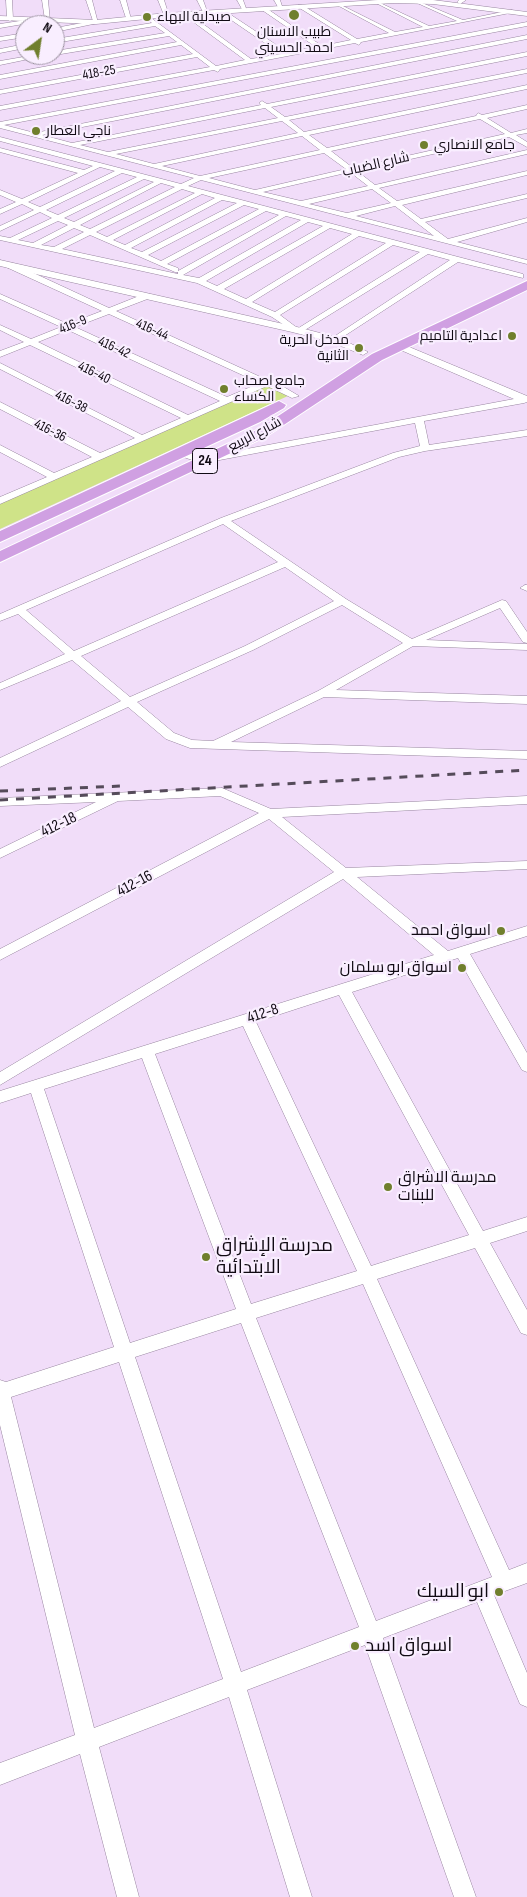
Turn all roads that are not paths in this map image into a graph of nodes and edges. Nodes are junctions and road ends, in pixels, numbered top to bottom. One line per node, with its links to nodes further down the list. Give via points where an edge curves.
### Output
1 (9, 0): 29 (street)
2 (45, 0): 24 (street)
3 (89, 0): 32 (street)
4 (123, 0): 28 (street)
5 (161, 0): 25 (street)
6 (200, 0): 19 (street)
7 (240, 0): 18 (street)
8 (277, 0): 16 (street)
9 (394, 0): 12 (street); 13 (street)
10 (315, 2): 14 (street); 15 (street)
11 (353, 2): 12 (street); 14 (street)
12 (378, 2): 39 (street)
13 (417, 2): 21 (street); 33 (street)
14 (339, 4): 42 (street)
15 (300, 6): 16 (street); 47 (street)
16 (281, 8): 17 (street)
17 (264, 9): 18 (street); 52 (street)
18 (245, 10): 20 (street)
19 (206, 12): 20 (street); 22 (street)
20 (223, 12): 56 (street)
21 (512, 12): 23 (street); 33 (street)
22 (186, 14): 25 (street); 60 (street)
23 (527, 14)
24 (47, 15)
25 (167, 15): 26 (street)
26 (147, 17): 28 (street); 35 (street)
27 (0, 18): 29 (street)
28 (128, 18): 32 (street)
29 (10, 19): 30 (street)
30 (15, 19)
31 (65, 21): 32 (street)
32 (96, 22): 38 (street)
33 (464, 22): 39 (street); 40 (street)
34 (15, 24): 37 (street)
35 (157, 24): 41 (street); 46 (street)
36 (527, 24): 40 (street)
37 (0, 26)
38 (65, 28)
39 (429, 28): 42 (street)
40 (486, 31): 48 (street); 55 (street)
41 (169, 34): 49 (street); 54 (street)
42 (394, 34): 47 (street)
43 (15, 37): 45 (street)
44 (527, 37): 48 (street)
45 (0, 39)
46 (65, 39)
47 (357, 41): 52 (street); 55 (street)
48 (509, 41): 50 (street); 62 (street)
49 (182, 43): 58 (street); 68 (street)
50 (518, 45)
51 (15, 48): 53 (street)
52 (322, 48): 56 (street)
53 (0, 50)
54 (65, 51)
55 (375, 52): 62 (street); 71 (street)
56 (286, 54): 60 (street)
57 (527, 54): 69 (street)
58 (198, 55): 63 (street); 74 (street, 418-25)
59 (15, 60): 61 (street)
60 (250, 61): 63 (street)
61 (0, 63)
62 (393, 64): 64 (street); 78 (street)
63 (215, 68): 71 (street); 80 (street)
64 (400, 68)
65 (0, 70): 68 (street)
66 (527, 70): 76 (street)
67 (407, 72): 69 (street)
68 (11, 75): 70 (street); 74 (street)
69 (414, 76): 72 (street); 83 (street)
70 (0, 77)
71 (231, 80): 78 (street); 87 (street)
72 (421, 80)
73 (428, 85): 76 (street)
74 (34, 86): 77 (street, 418-25); 80 (street)
75 (527, 87): 82 (street)
76 (435, 89): 79 (street); 90 (street)
77 (0, 92)
78 (248, 92): 83 (street); 95 (street)
79 (442, 93)
80 (58, 97): 86 (street); 87 (street)
81 (449, 98): 82 (street)
82 (456, 102): 84 (street); 93 (street)
83 (265, 106): 90 (street); 98 (street)
84 (464, 107)
85 (527, 107): 89 (street)
86 (0, 108)
87 (82, 108): 91 (street)
88 (472, 112): 89 (street)
89 (480, 117): 94 (street); 102 (street)
90 (283, 119): 93 (street); 105 (street)
91 (0, 125): 95 (street)
92 (527, 130): 94 (street, شارع الضباب)
93 (304, 134): 102 (street); 108 (street)
94 (509, 134): 99 (street); 109 (street, شارع الضباب)
95 (33, 135): 97 (street); 98 (street)
96 (0, 139): 97 (street)
97 (14, 143): 100 (street)
98 (71, 144): 105 (street)
99 (527, 145)
100 (29, 147): 104 (street); 107 (street)
101 (0, 150): 104 (street)
102 (326, 150): 109 (street); 114 (street)
103 (527, 152): 116 (street)
104 (15, 154): 106 (street); 111 (street)
105 (108, 154): 108 (street)
106 (0, 160)
107 (100, 165): 110 (street); 111 (street)
108 (153, 166): 114 (street)
109 (352, 170): 116 (street); 119 (street, شارع الضباب)
110 (121, 171): 113 (street); 128 (street)
111 (84, 172): 123 (street)
112 (527, 173): 126 (street)
113 (143, 177): 115 (street); 132 (street)
114 (199, 178): 117 (street); 119 (street)
115 (160, 181): 117 (street); 138 (street)
116 (373, 186): 125 (street); 126 (street)
117 (181, 187): 118 (street); 145 (street)
118 (202, 192): 122 (street); 150 (street)
119 (255, 192): 125 (street)
120 (2, 195): 123 (street)
121 (527, 196): 136 (street)
122 (222, 197): 124 (street); 155 (street)
123 (21, 202): 128 (street); 129 (street)
124 (243, 203): 127 (street); 133 (street)
125 (300, 204): 131 (street)
126 (397, 204): 131 (street); 136 (street)
127 (265, 209): 130 (street); 137 (street)
128 (39, 210): 132 (street); 141 (street)
129 (0, 212)
130 (285, 214): 134 (street); 143 (street)
131 (345, 216): 153 (street)
132 (57, 218): 138 (street); 149 (street)
133 (212, 219): 137 (street); 142 (street)
134 (307, 220): 140 (street); 165 (street)
135 (527, 220): 139 (street)
136 (420, 221): 153 (street)
137 (236, 224): 143 (street); 147 (street)
138 (73, 225): 145 (street); 154 (street)
139 (507, 225): 144 (street); 153 (street)
140 (329, 226): 146 (street); 166 (street)
141 (0, 229)
142 (190, 230): 147 (street); 158 (street)
143 (257, 230): 151 (street)
144 (527, 231)
145 (89, 232): 150 (street); 156 (street)
146 (358, 233): 152 (street); 169 (street)
147 (213, 236): 151 (street); 162 (street)
148 (0, 238): 149 (street)
149 (10, 240): 154 (street)
150 (108, 240): 155 (street)
151 (235, 242): 163 (street)
152 (392, 242): 157 (street); 171 (street)
153 (447, 242): 160 (street)
154 (34, 246): 156 (street)
155 (125, 248): 158 (street)
156 (54, 250): 165 (street)
157 (426, 251): 159 (street); 174 (street)
158 (142, 255): 162 (street)
159 (456, 259): 164 (street); 175 (street)
160 (527, 262)
161 (4, 264): 168 (street); 170 (street, 416-44)
162 (161, 264): 163 (street)
163 (181, 273): 165 (street)
164 (526, 281): 177 (main road, شارع الربيع / 24); 178 (main road, شارع الربيع / 24)
165 (200, 282): 166 (street)
166 (218, 289): 169 (street)
167 (0, 296): 173 (street, 416-42)
168 (147, 296): 170 (street, 416-9); 174 (street)
169 (246, 302): 171 (street)
170 (110, 311): 173 (street, 416-9); 181 (street, 416-44)
171 (275, 315): 174 (street)
172 (0, 327): 176 (street, 416-40)
173 (68, 327): 176 (street, 416-9); 184 (street, 416-42)
174 (296, 330): 175 (street)
175 (335, 340): 178 (street)
176 (30, 342): 179 (street, 416-9); 186 (street, 416-40)
177 (398, 346): 183 (street); 194 (main road, شارع الربيع / 24, via 262,433)
178 (363, 352): 182 (main road, شارع الربيع / 24)
179 (0, 354)
180 (0, 366): 189 (street, 416-38)
181 (269, 382): 182 (street, 416-44); 184 (street)
182 (295, 396): 192 (main road, شارع الربيع / 24, via 255,419)
183 (525, 400): 187 (street)
184 (228, 401): 186 (street)
185 (0, 405): 193 (street, 416-36)
186 (188, 418): 189 (street)
187 (419, 419): 191 (street); 194 (street)
188 (527, 433): 191 (street)
189 (142, 438): 193 (street)
190 (0, 448): 195 (street)
191 (424, 448): 197 (street, via 396,455)
192 (181, 453): 194 (street); 198 (main road, شارع الربيع / 24)
193 (100, 457): 195 (street)
194 (209, 459): 199 (main road, شارع الربيع / 24)
195 (54, 477): 196 (street)
196 (2, 499)
197 (224, 520): 200 (street); 202 (street)
198 (0, 537)
199 (0, 556)
200 (287, 562): 201 (street); 207 (street)
201 (342, 600): 205 (street); 211 (street, via 249,648)
202 (19, 610): 203 (street); 207 (street)
203 (0, 618)
204 (527, 640): 205 (street, via 502,603)
205 (411, 644): 206 (street); 209 (street)
206 (527, 647)
207 (75, 654): 208 (street); 211 (street)
208 (0, 687)
209 (322, 693): 210 (street); 212 (street)
210 (527, 700)
211 (130, 701): 212 (street, via 170,736 190,744); 214 (street)
212 (217, 744): 213 (street)
213 (527, 755)
214 (0, 764)
215 (119, 796): 217 (street); 218 (street, via 222,792); 219 (street, 412-18)
216 (527, 800): 218 (street)
217 (0, 802)
218 (270, 813): 221 (street); 224 (street, 412-16)
219 (0, 854)
220 (527, 865): 221 (street)
221 (343, 873): 225 (street); 230 (street)
222 (527, 931): 223 (street, 412-8)
223 (461, 952): 225 (street, 412-8); 229 (street)
224 (0, 955)
225 (445, 956): 226 (street, 412-8)
226 (343, 989): 227 (street, 412-8); 234 (street)
227 (247, 1019): 228 (street, 412-8); 235 (street)
228 (147, 1051): 231 (street, 412-8); 236 (street)
229 (527, 1066)
230 (0, 1079)
231 (36, 1086): 232 (street, 412-8); 238 (street)
232 (0, 1097)
233 (527, 1224): 234 (street)
234 (479, 1240): 235 (street); 237 (street)
235 (368, 1275): 236 (street); 241 (street)
236 (246, 1314): 238 (street); 243 (street)
237 (527, 1327)
238 (125, 1353): 239 (street); 244 (street)
239 (0, 1391): 246 (street)
240 (527, 1573): 241 (street)
241 (504, 1582): 242 (street)
242 (482, 1590): 243 (street); 245 (street)
243 (371, 1632): 244 (street); 250 (street)
244 (235, 1684): 246 (street); 249 (street)
245 (527, 1698)
246 (87, 1741): 247 (street); 248 (street)
247 (0, 1774)
248 (128, 1897)
249 (301, 1897)
250 (465, 1897)

